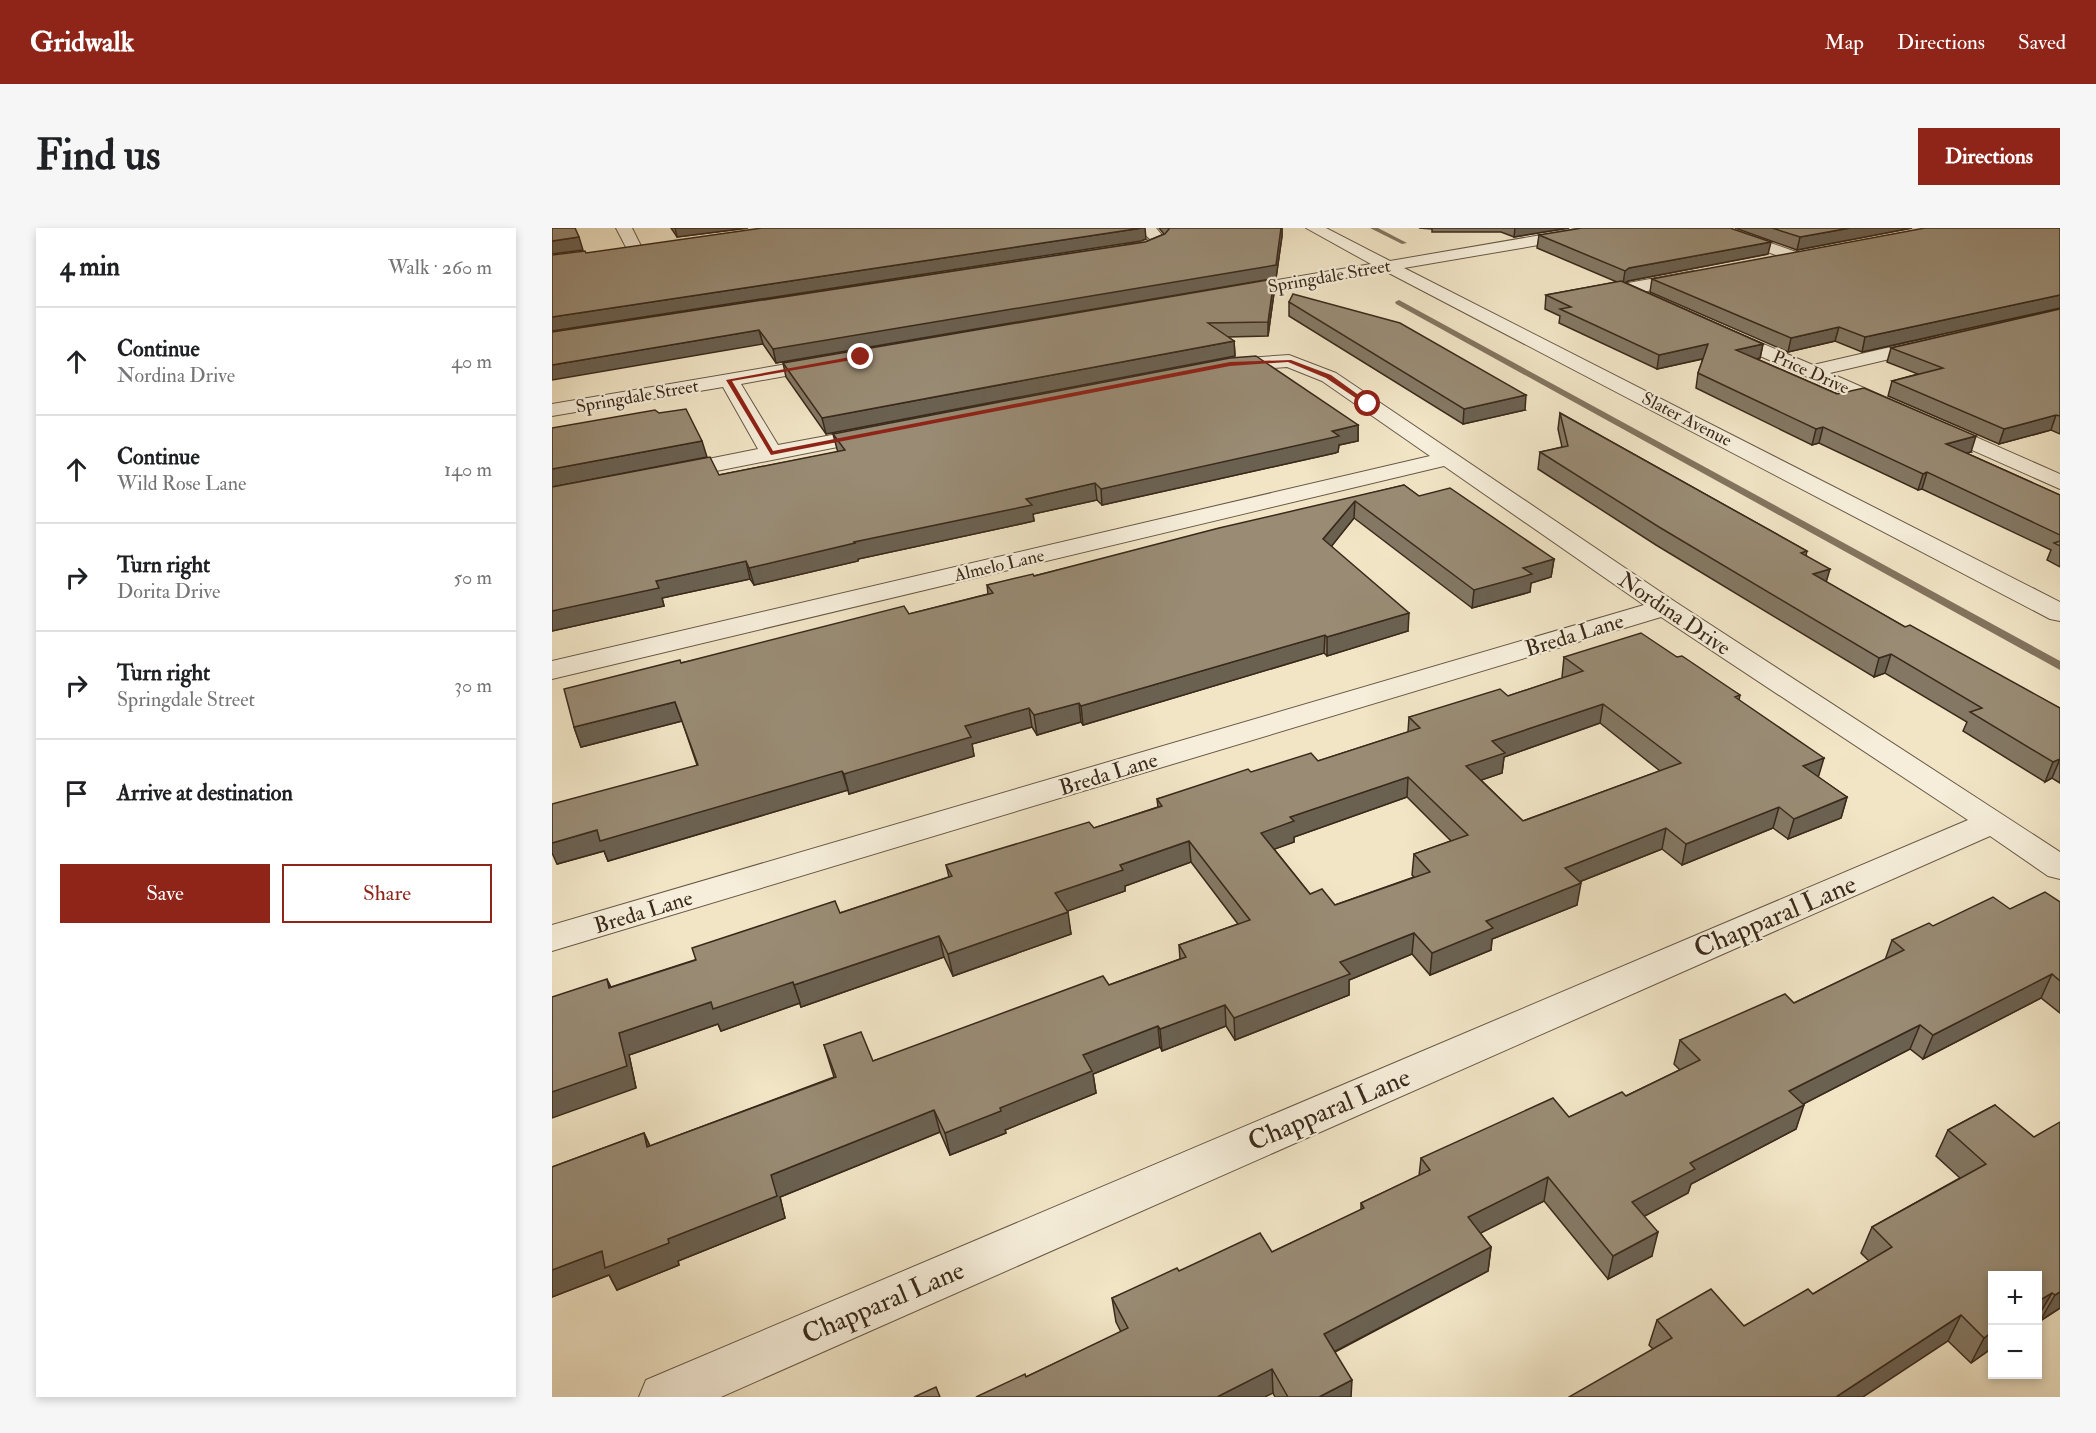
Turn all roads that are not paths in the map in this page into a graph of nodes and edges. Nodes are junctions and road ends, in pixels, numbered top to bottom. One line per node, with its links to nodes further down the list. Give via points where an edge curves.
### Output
1 (624, 228): 6 (street)
2 (1145, 228): 7 (street, via 1159,241 1146,247)
3 (1314, 228): 9 (street, Slater Avenue)
4 (1609, 228): 9 (street, Springdale Street)
5 (1713, 228): 8 (street, via 1802,256)
6 (635, 250)
7 (1099, 254)
8 (1761, 264)
9 (1389, 266): 11 (street, Springdale Street); 26 (street, Slater Avenue)
10 (1715, 272): 12 (street, via 1629,291)
11 (1216, 296)
12 (1657, 304)
13 (1701, 323): 17 (street, Price Drive)
14 (1947, 340): 17 (street)
15 (846, 360): 18 (street, Springdale Street)
16 (1196, 371): 22 (street, Nordina Drive, via 1230,364 1289,361 1329,376)
17 (1810, 372): 24 (street, Price Drive)
18 (729, 380): 19 (street, Springdale Street); 21 (street)
19 (552, 410)
20 (897, 429): 21 (street)
21 (771, 453): 23 (street)
22 (1446, 459): 25 (street, Nordina Drive); 27 (street, Almelo Lane)
23 (656, 476)
24 (2060, 482)
25 (1665, 607): 28 (street, Nordina Drive); 30 (street, Breda Lane)
26 (2060, 613)
27 (552, 670)
28 (1993, 822): 29 (street, Nordina Drive); 31 (street, Chapparal Lane)
29 (2060, 868)
30 (552, 938)
31 (664, 1397)

